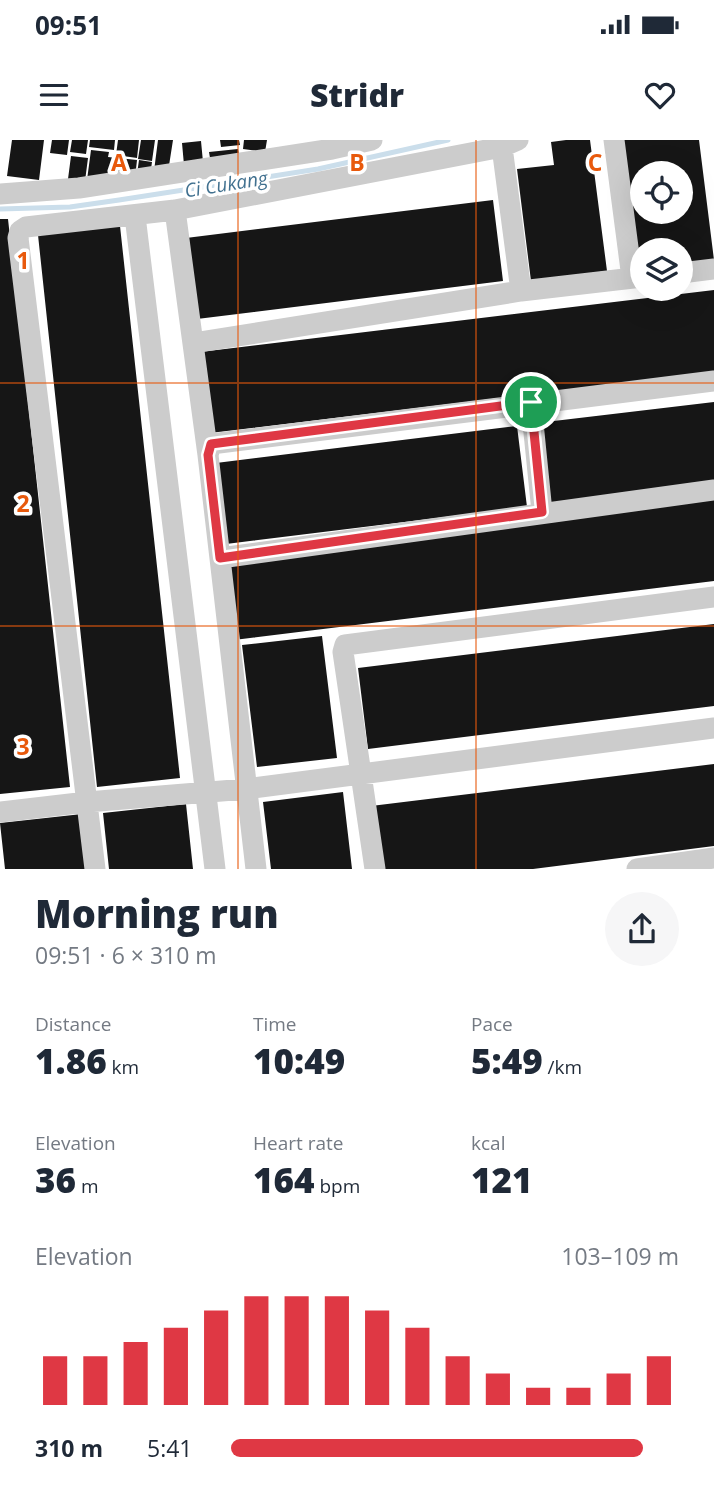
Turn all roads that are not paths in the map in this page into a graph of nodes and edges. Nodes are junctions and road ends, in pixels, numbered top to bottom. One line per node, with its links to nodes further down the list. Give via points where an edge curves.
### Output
1 (372, 140): 4 (street)
2 (614, 140): 8 (street)
3 (510, 143): 6 (street); 12 (street)
4 (274, 149): 5 (street, via 79,188)
5 (0, 194)
6 (175, 210): 7 (street); 13 (street)
7 (135, 216): 24 (street); 25 (street, via 26,227 18,238)
8 (630, 238)
9 (714, 269): 10 (street)
10 (693, 271)
11 (630, 279): 12 (street)
12 (521, 292): 13 (street)
13 (193, 343): 16 (street)
14 (714, 381): 15 (street)
15 (531, 402): 16 (street, via 211,444); 18 (street)
16 (208, 455): 19 (street)
17 (714, 490): 18 (street)
18 (542, 512): 19 (street)
19 (220, 558): 23 (street)
20 (714, 597): 22 (street, via 345,645)
21 (714, 728): 22 (street)
22 (361, 775): 23 (street); 31 (street)
23 (246, 789): 24 (street); 30 (street)
24 (205, 794): 25 (street); 29 (street)
25 (87, 802): 26 (street); 28 (street)
26 (0, 812)
27 (714, 858): 32 (street)
28 (96, 869)
29 (215, 869)
30 (256, 869)
31 (375, 869)
32 (637, 869)

